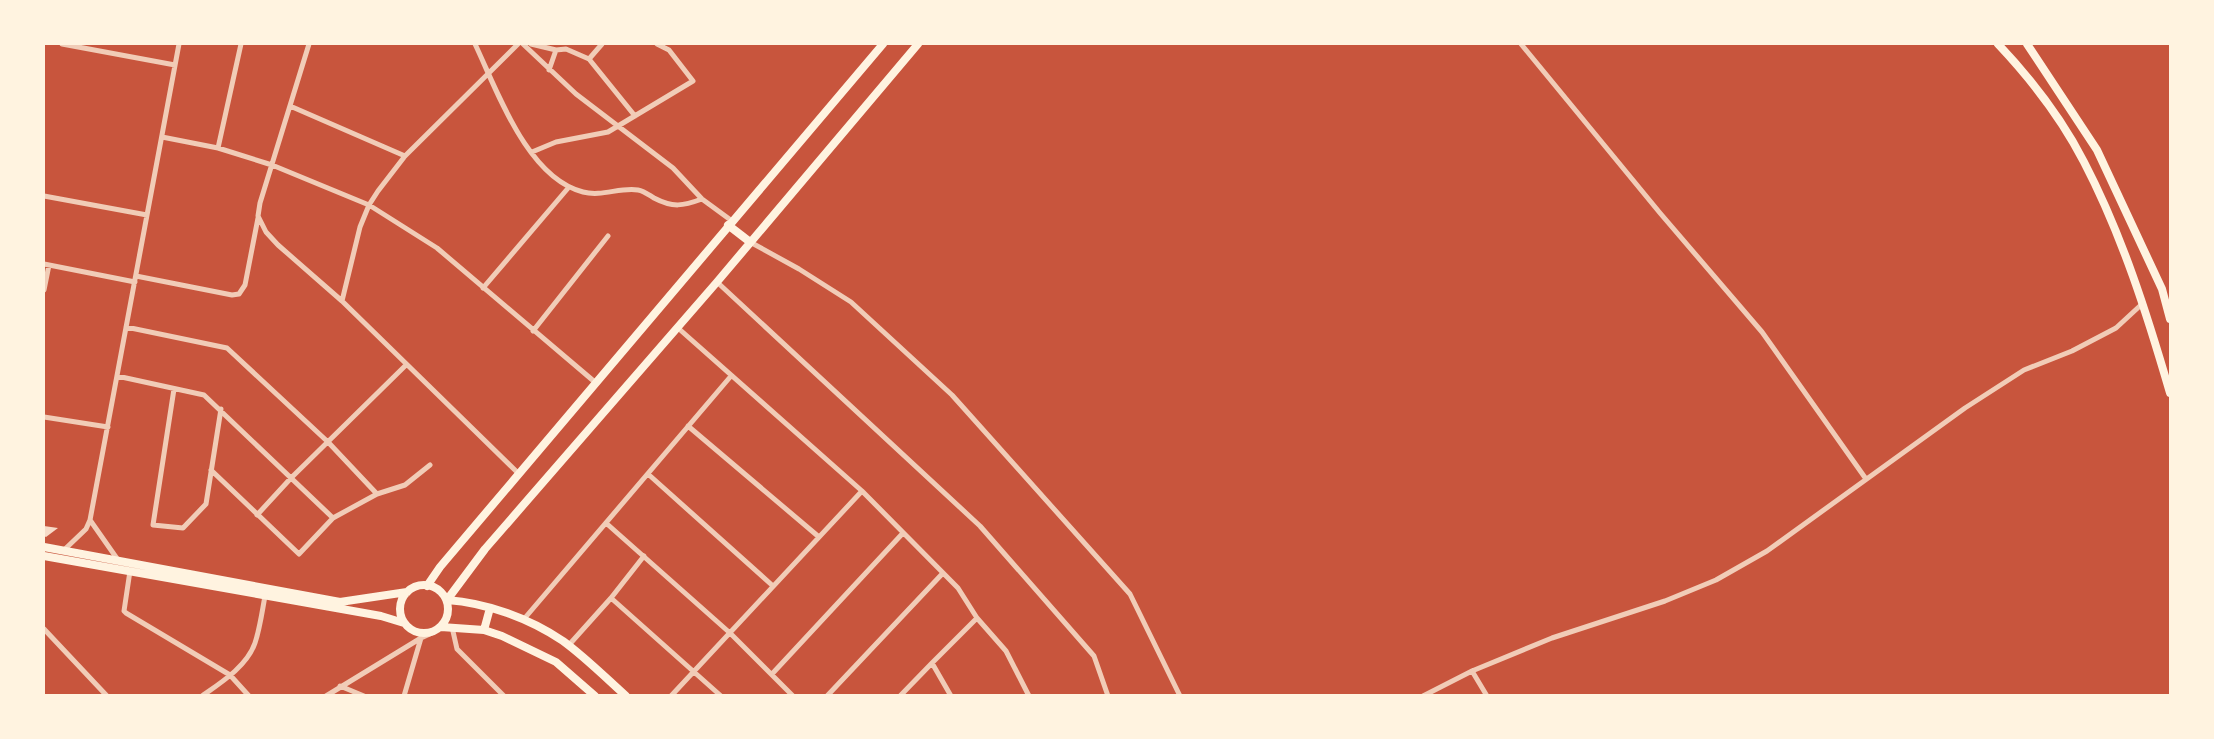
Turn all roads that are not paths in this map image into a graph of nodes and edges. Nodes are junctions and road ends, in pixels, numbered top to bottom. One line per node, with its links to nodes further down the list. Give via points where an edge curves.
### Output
1 (62, 44): 20 (street)
2 (179, 44): 20 (street)
3 (241, 44): 27 (street)
4 (309, 44): 23 (street)
5 (475, 44): 22 (street)
6 (518, 44): 22 (street)
7 (523, 44): 21 (street)
8 (531, 44): 18 (street)
9 (572, 44): 17 (street)
10 (602, 44): 19 (street)
11 (657, 44): 24 (street, via 669,50 693,81)
12 (883, 44): 37 (main road)
13 (918, 44): 39 (main road)
14 (1521, 44): 69 (street, via 1762,332)
15 (1998, 44): 48 (main road, via 2053,111 2084,161)
16 (2027, 44): 45 (main road, via 2097,150)
17 (566, 49): 18 (street); 19 (street)
18 (556, 50): 21 (street)
19 (589, 59): 24 (street)
20 (175, 65): 26 (street)
21 (549, 70): 25 (street)
22 (487, 74): 28 (street); 29 (street)
23 (290, 106): 29 (street); 30 (street)
24 (635, 116): 25 (street)
25 (617, 126): 28 (street, via 602,134 556,142); 33 (street, via 678,172)
26 (162, 137): 27 (street); 35 (street)
27 (218, 148): 30 (street)
28 (532, 152): 31 (street)
29 (405, 156): 34 (street)
30 (272, 165): 34 (street); 36 (street)
31 (568, 187): 33 (street, via 598,194 639,190 669,206); 44 (street)
32 (44, 196): 35 (street)
33 (702, 199): 37 (street)
34 (369, 205): 44 (street, via 437,248); 47 (street)
35 (147, 215): 41 (street)
36 (258, 216): 41 (street, via 245,285 239,294); 47 (street, via 278,245)
37 (730, 223): 39 (main road); 56 (main road)
38 (608, 236): 52 (street)
39 (750, 242): 42 (main road); 125 (street, via 851,302 952,394 1130,594)
40 (46, 264): 41 (street); 46 (street)
41 (135, 279): 50 (street)
42 (717, 282): 51 (main road); 124 (street, via 980,526 1094,656)
43 (2170, 284): 45 (street)
44 (483, 288): 52 (street)
45 (2162, 289): 49 (main road)
46 (44, 290)
47 (342, 301): 53 (street)
48 (2144, 303): 58 (main road); 69 (street, via 2116,328 2024,370)
49 (2170, 320)
50 (126, 327): 54 (street); 63 (street, via 227,348)
51 (678, 328): 55 (street); 90 (main road, via 484,549)
52 (533, 331): 56 (street)
53 (406, 365): 63 (street); 66 (street)
54 (117, 376): 57 (street); 62 (street)
55 (731, 376): 61 (street); 70 (street)
56 (596, 383): 66 (main road)
57 (174, 389): 59 (street, via 204,395); 65 (street, via 153,525 183,528 206,504)
58 (2170, 393)
59 (221, 409): 65 (street); 68 (street)
60 (44, 417): 62 (street)
61 (688, 426): 67 (street); 77 (street)
62 (108, 427): 74 (street)
63 (328, 442): 68 (street); 71 (street)
64 (430, 465): 71 (street, via 405,485)
65 (211, 470): 72 (street)
66 (519, 474): 85 (main road)
67 (648, 474): 75 (street); 86 (street)
68 (291, 478): 72 (street); 73 (street)
69 (1866, 479): 104 (street, via 1767,551 1716,580)
70 (862, 491): 76 (street); 77 (street)
71 (377, 494): 73 (street)
72 (257, 515): 73 (street, via 298,554)
73 (333, 518)
74 (90, 520): 79 (street); 82 (street)
75 (606, 523): 81 (street); 93 (street)
76 (903, 533): 84 (street); 105 (street)
77 (819, 537): 86 (street)
78 (44, 547): 79 (main road)
79 (63, 551): 82 (main road)
80 (44, 556): 83 (main road)
81 (644, 556): 89 (street); 99 (street)
82 (119, 562): 87 (main road, via 340,602)
83 (130, 571): 88 (main road); 106 (street, via 124,611)
84 (943, 573): 92 (street); 120 (street)
85 (428, 586): 87 (main road); 90 (main road, via 439,590)
86 (773, 586): 99 (street)
87 (407, 592): 94 (main road, via 400,606)
88 (265, 596): 94 (main road); 106 (street, via 254,645)
89 (611, 598): 101 (street); 103 (street)
90 (447, 600): 91 (main road); 97 (main road, via 448,613)
91 (490, 608): 93 (main road); 98 (main road)
92 (977, 618): 102 (street); 123 (street, via 1006,651)
93 (524, 620): 101 (main road)
94 (404, 623): 97 (main road, via 417,633)
95 (452, 627): 97 (main road); 98 (main road); 114 (street, via 457,649)
96 (44, 629): 108 (street)
97 (437, 630): 100 (street)
98 (484, 630): 115 (main road, via 556,662)
99 (730, 633): 103 (street); 105 (street)
100 (421, 638): 107 (street); 113 (street)
101 (568, 645): 116 (main road)
102 (932, 663): 121 (street); 122 (street)
103 (694, 671): 117 (street); 118 (street)
104 (1472, 671): 126 (street); 127 (street)
105 (772, 674): 119 (street)
106 (230, 675): 109 (street); 110 (street)
107 (340, 686): 111 (street); 112 (street)
108 (107, 696)
109 (202, 696)
110 (249, 696)
111 (326, 696)
112 (364, 696)
113 (404, 696)
114 (504, 696)
115 (595, 696)
116 (626, 696)
117 (671, 696)
118 (721, 696)
119 (794, 696)
120 (827, 696)
121 (900, 696)
122 (951, 696)
123 (1029, 696)
124 (1108, 696)
125 (1180, 696)
126 (1423, 696)
127 (1487, 696)

